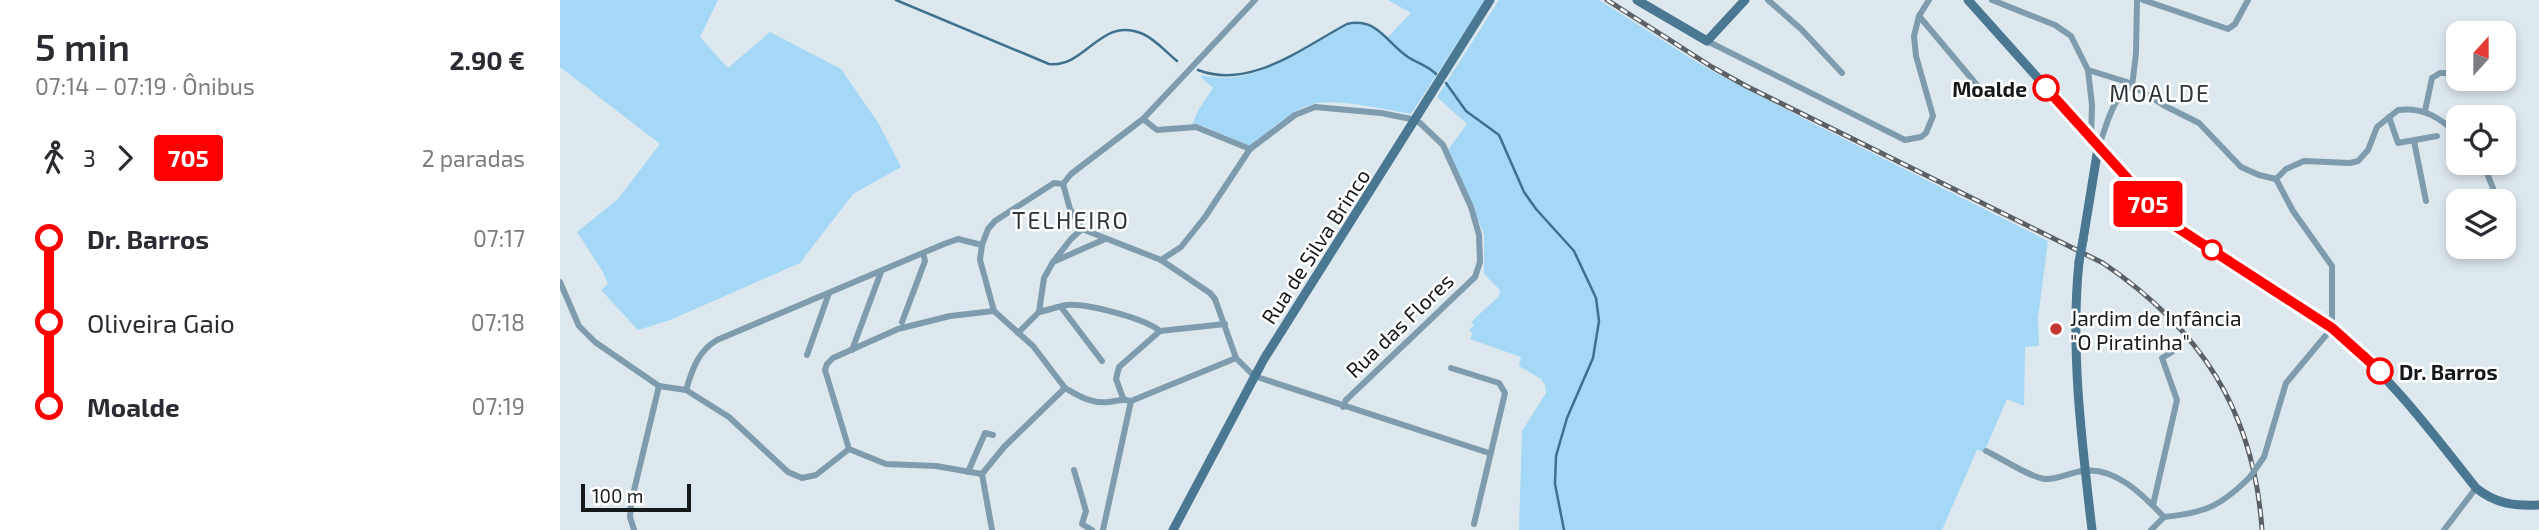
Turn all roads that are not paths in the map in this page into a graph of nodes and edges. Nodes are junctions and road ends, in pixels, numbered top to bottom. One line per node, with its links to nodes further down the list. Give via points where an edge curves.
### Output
1 (1255, 0): 22 (street)
2 (1490, 0): 20 (street, Rua de Silva Brinco)
3 (1637, 0): 13 (street)
4 (1745, 0): 13 (street)
5 (1768, 0): 15 (street)
6 (1929, 0): 12 (street)
7 (1968, 0): 25 (street)
8 (1992, 0): 14 (street, via 2071,36)
9 (2137, 0): 17 (street)
10 (2143, 0): 11 (street, via 2228,29)
11 (2248, 0)
12 (1919, 16): 13 (street, via 1916,56 1933,116 1926,133 1905,140); 18 (street)
13 (1707, 41)
14 (2088, 70): 17 (street); 25 (street)
15 (1842, 73)
16 (2446, 73): 19 (street, via 2432,78)
17 (2132, 87): 27 (street, via 2117,101); 31 (street, via 2199,123 2241,167)
18 (1987, 97)
19 (2425, 111): 21 (street, via 2398,110); 23 (street)
20 (1418, 117): 28 (street, via 1315,107 1295,115); 58 (street, Rua de Silva Brinco); 64 (street, Rua das Flores, via 1443,145 1452,164 1475,220 1480,262 1475,277)
21 (2389, 117): 26 (street, via 2398,143); 31 (street, via 2376,127 2368,150 2358,161 2304,161)
22 (1143, 119): 28 (street, via 1157,130 1196,127); 32 (street)
23 (2446, 124)
24 (2437, 136): 26 (street)
25 (2091, 140): 27 (street)
26 (2414, 141): 33 (street)
27 (2098, 148): 29 (street); 30 (street)
28 (1250, 149): 38 (street, via 1181,247)
29 (2113, 164): 30 (street); 49 (street, via 2164,219)
30 (2093, 174): 70 (street, bridge, via 2075,315)
31 (2276, 179): 49 (street, via 2332,266)
32 (1063, 184): 34 (street); 36 (street, via 1054,183 995,221)
33 (2426, 201)
34 (1082, 229): 35 (street); 39 (street)
35 (1105, 239): 38 (street); 39 (street)
36 (982, 245): 37 (street, via 958,239); 45 (street, via 979,260)
37 (923, 253): 40 (street); 47 (street, via 925,261)
38 (1161, 260): 48 (street, via 1210,293)
39 (1053, 262): 46 (street, via 1044,278)
40 (881, 272): 42 (street); 52 (street)
41 (560, 282): 43 (street)
42 (829, 293): 54 (street); 61 (street, via 709,344 696,361)
43 (563, 301): 59 (street, via 595,342)
44 (1060, 307): 46 (street); 50 (street, via 1132,317); 56 (street)
45 (994, 311): 51 (street); 52 (street, via 898,329)
46 (1039, 312): 51 (street)
47 (902, 322)
48 (1225, 324): 50 (street); 55 (street)
49 (2332, 328): 73 (street, via 2409,402); 76 (street, bridge, via 2286,383 2264,457 2250,477 2205,510)
50 (1160, 331): 62 (street, via 1119,367 1116,379)
51 (1018, 333): 60 (street)
52 (852, 349): 66 (street, via 833,358 825,370)
53 (2172, 352): 74 (street, via 2162,358 2177,400)
54 (807, 355)
55 (1236, 358): 58 (street); 63 (street)
56 (1102, 361)
57 (1451, 368): 68 (street, via 1503,388)
58 (1254, 376): 64 (street); 82 (street, Rua de Silva Brinco)
59 (659, 386): 61 (street); 78 (street, via 631,503)
60 (1065, 388): 62 (street, via 1094,402); 72 (street)
61 (686, 390): 66 (street, via 729,416 788,472 802,478 816,475)
62 (1123, 398): 63 (street)
63 (1131, 401): 81 (street)
64 (1343, 407): 68 (street)
65 (993, 435): 71 (street, via 985,432)
66 (849, 449): 71 (street, via 886,464)
67 (1986, 451): 70 (street, via 2042,479)
68 (1489, 453): 77 (street)
69 (1074, 470): 80 (street, via 1086,511 1082,524)
70 (2085, 471): 74 (street, via 2121,480); 83 (street)
71 (968, 472): 72 (street)
72 (982, 474): 79 (street)
73 (2476, 488): 75 (street, via 2502,504); 85 (street)
74 (2153, 505): 76 (street)
75 (2539, 505)
76 (2164, 517): 84 (street)
77 (1474, 524)
78 (634, 530)
79 (992, 530)
80 (1093, 530)
81 (1103, 530)
82 (1173, 530)
83 (2092, 530)
84 (2151, 530)
85 (2444, 530)

